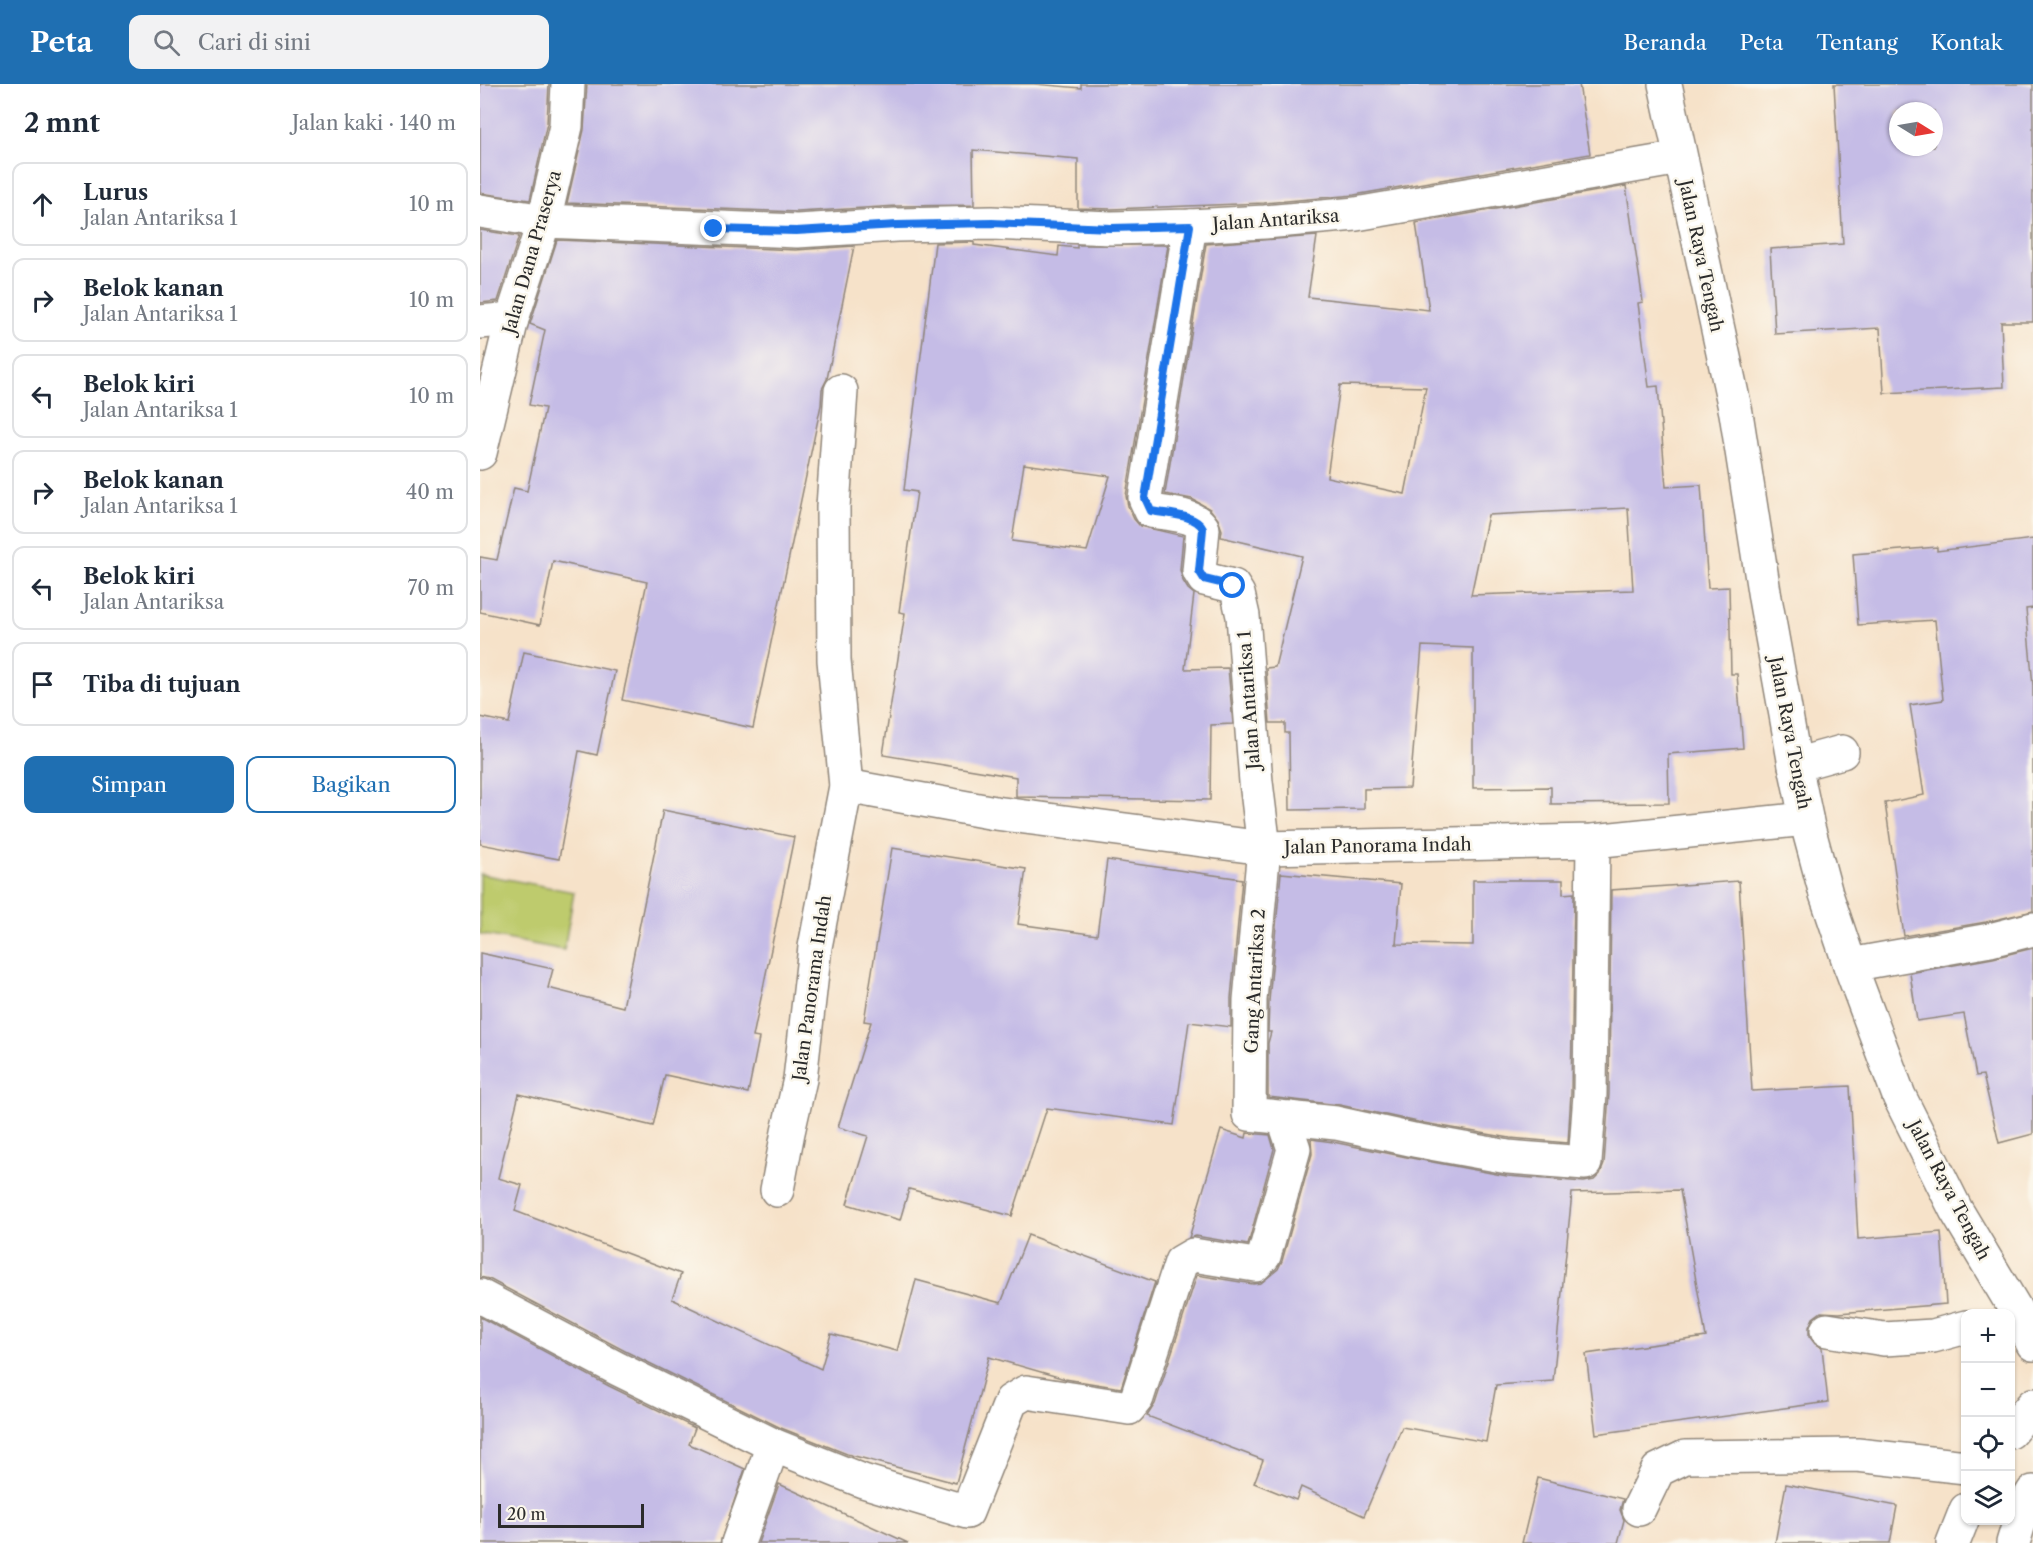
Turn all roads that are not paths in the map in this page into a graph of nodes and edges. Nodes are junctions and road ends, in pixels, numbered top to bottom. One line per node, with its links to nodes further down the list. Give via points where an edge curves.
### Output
1 (568, 84): 5 (street, Jalan Dana Praserya, via 566,126)
2 (1665, 84): 3 (street, Jalan Raya Tengah)
3 (1680, 158): 6 (street, Jalan Antariksa, via 1356,214); 12 (street, Jalan Raya Tengah, via 1736,413)
4 (480, 211): 5 (street, Jalan Antariksa)
5 (544, 221): 6 (street, Jalan Antariksa, via 796,231 992,223 1111,228); 7 (street, Jalan Dana Praserya)
6 (1190, 226): 16 (street, Jalan Antariksa 1, via 1145,498 1151,511 1194,519 1201,525 1201,576 1233,586 1238,594)
7 (512, 319): 8 (street); 10 (street, Jalan Dana Praserya)
8 (480, 322)
9 (841, 391): 13 (street, Jalan Panorama Indah, via 833,507 834,660)
10 (480, 453)
11 (1842, 752): 12 (street)
12 (1795, 765): 14 (street, Jalan Raya Tengah)
13 (846, 786): 16 (street, Jalan Panorama Indah, via 995,813); 20 (street, Jalan Panorama Indah, via 815,947 800,1079)
14 (1806, 819): 15 (street, Jalan Panorama Indah); 18 (street, Jalan Raya Tengah)
15 (1593, 841): 16 (street, Jalan Panorama Indah); 19 (street, via 1590,1094 1585,1163 1508,1157 1336,1123)
16 (1264, 848): 19 (street, Gang Antariksa 2, via 1250,1000 1250,1114)
17 (2033, 929): 18 (street)
18 (1850, 966): 22 (street, Jalan Raya Tengah, via 1899,1096)
19 (1290, 1118): 29 (street, via 1287,1128 1294,1149 1264,1256 1256,1265 1193,1255 1181,1262 1137,1398 1129,1408 1026,1392 1011,1401 967,1512 863,1481)
20 (777, 1190)
21 (480, 1296): 29 (street)
22 (2006, 1309)
23 (2015, 1320): 26 (street, Jalan Raya Tengah)
24 (1961, 1328): 25 (street, via 1933,1336 1884,1339)
25 (1827, 1330)
26 (2033, 1344)
27 (2033, 1406): 28 (street)
28 (2015, 1426)
29 (773, 1445): 34 (street)
30 (1961, 1467): 32 (street, via 1857,1455 1685,1457 1658,1470)
31 (2033, 1492): 36 (street)
32 (1639, 1509)
33 (1961, 1521): 35 (street)
34 (738, 1543)
35 (1953, 1543)
36 (2013, 1543)

